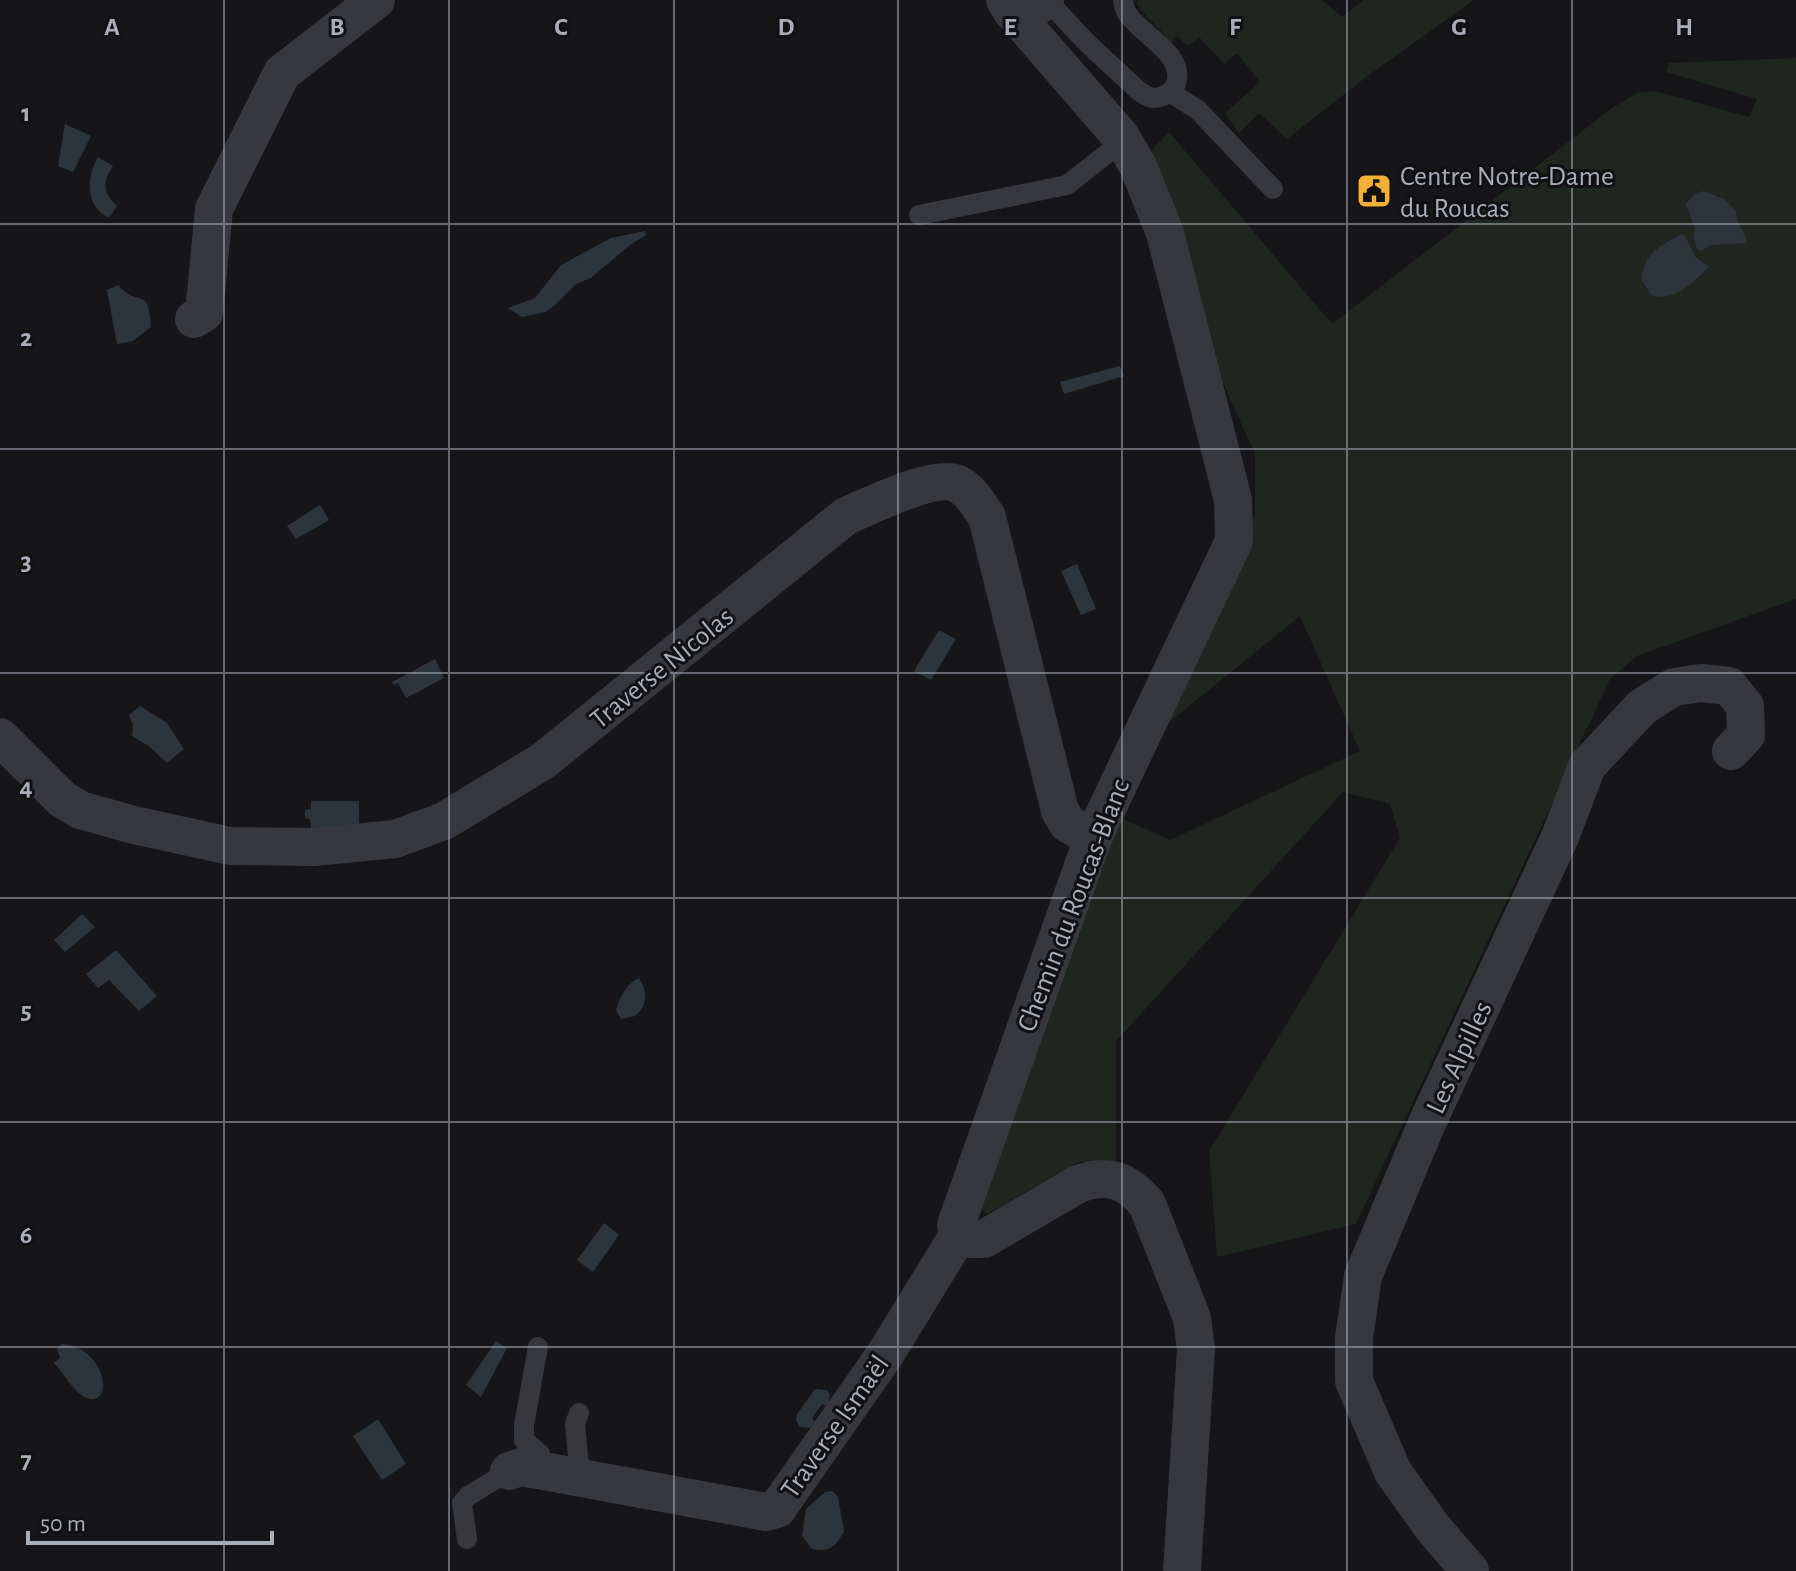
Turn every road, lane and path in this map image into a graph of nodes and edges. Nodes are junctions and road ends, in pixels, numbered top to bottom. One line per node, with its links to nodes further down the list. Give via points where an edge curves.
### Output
1 (376, 0): 8 (street, via 282,73 214,209 204,313)
2 (1123, 0): 4 (lane, via 1127,13 1173,61 1177,82)
3 (1027, 2): 4 (lane, via 1087,43 1149,98); 5 (street, Chemin du Roucas-Blanc)
4 (1171, 93): 6 (lane, via 1198,110)
5 (1121, 137): 7 (lane, via 1067,185); 11 (street, Chemin du Roucas-Blanc, via 1165,233 1233,500 1234,541)
6 (1273, 189)
7 (919, 215)
8 (194, 319)
9 (0, 737): 11 (street, Traverse Nicolas, via 62,799 80,810 134,825 230,846 314,847 395,839 444,821 543,761 846,516 940,481 955,483 987,517 1060,811 1068,824)
10 (1731, 751): 19 (street, Les Alpilles, via 1746,735 1745,706 1729,686 1701,683 1674,687 1642,707 1587,766 1363,1276 1354,1381 1393,1472)
11 (1093, 838): 12 (street, Chemin du Roucas-Blanc, via 957,1214)
12 (959, 1234): 16 (street, Traverse Ismaël, via 886,1353 777,1509 766,1512); 18 (street, via 984,1239 1094,1178 1122,1181 1147,1204 1192,1318 1196,1349)
13 (538, 1347): 15 (lane, via 524,1440 540,1454)
14 (579, 1413): 16 (lane, via 575,1424)
15 (524, 1470): 16 (street, Traverse Ismaël); 17 (lane, via 462,1503)
16 (580, 1478)
17 (467, 1539)
18 (1182, 1571)
19 (1470, 1571)

